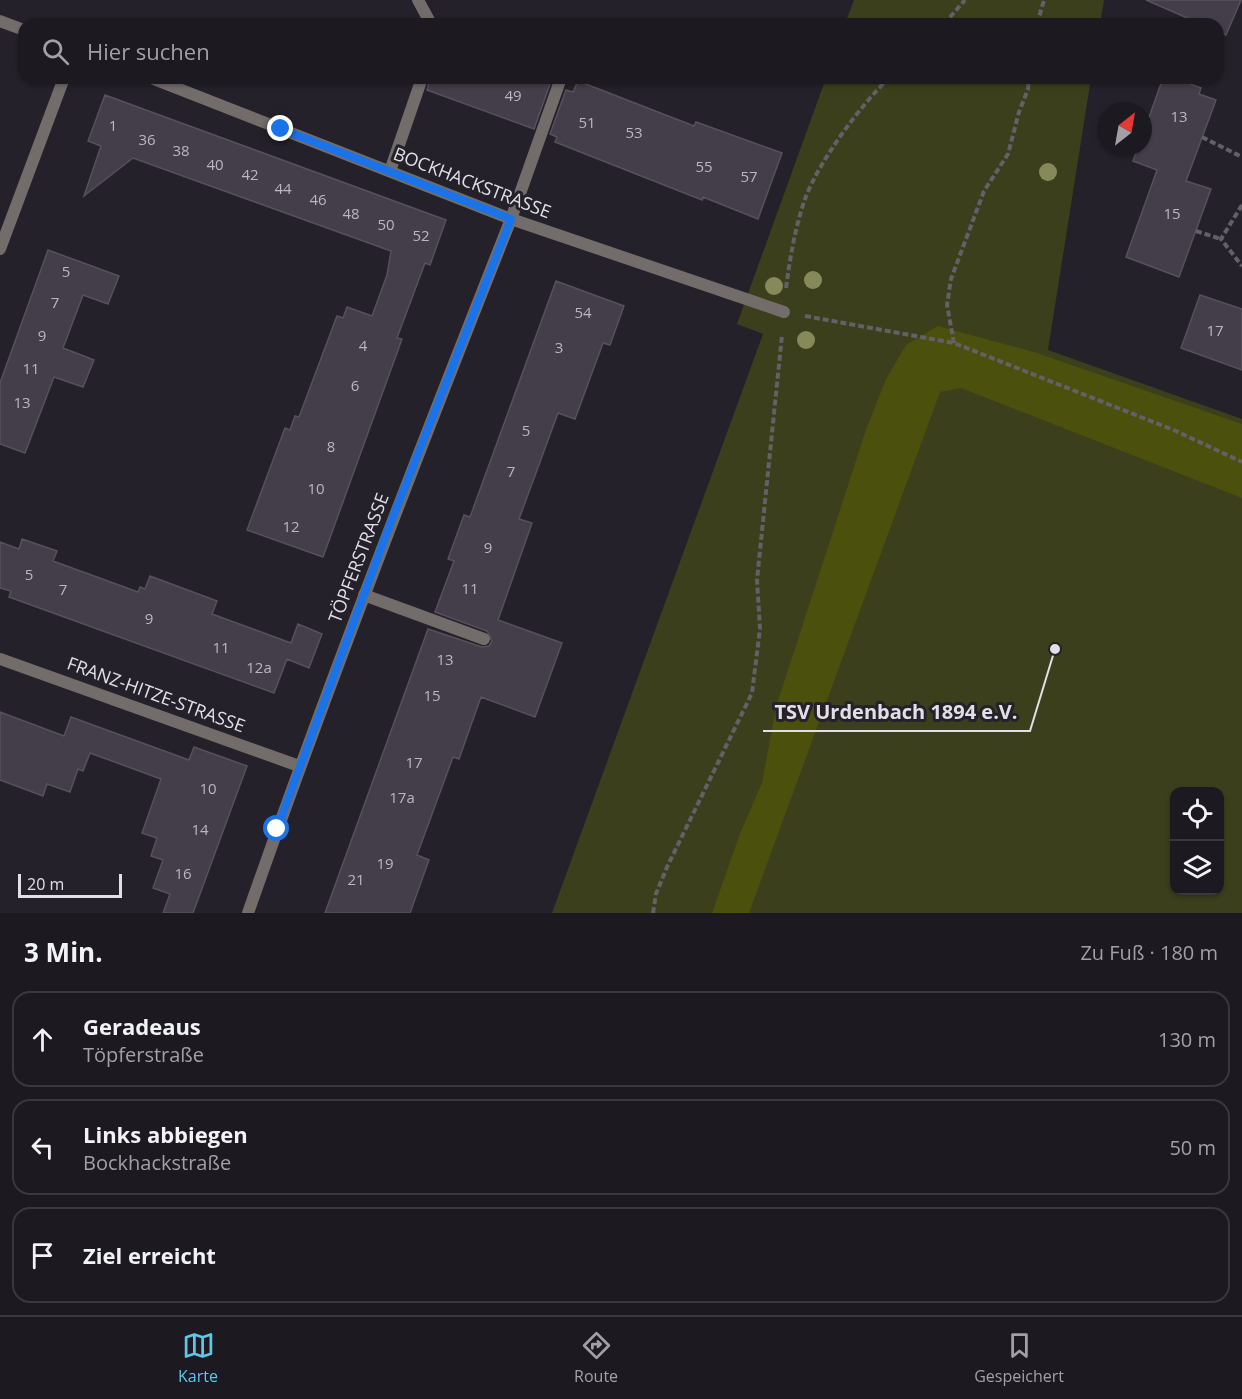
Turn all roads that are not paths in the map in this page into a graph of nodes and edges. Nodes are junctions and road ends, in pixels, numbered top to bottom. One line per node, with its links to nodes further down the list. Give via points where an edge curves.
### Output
1 (418, 0): 2 (street)
2 (428, 18)
3 (0, 21): 4 (street)
4 (18, 28)
5 (62, 84): 11 (street)
6 (166, 84): 9 (street, BOCKHACKSTRASSE)
7 (420, 84): 9 (street)
8 (559, 84): 10 (street, TÖPFERSTRASSE)
9 (390, 171): 10 (street, BOCKHACKSTRASSE)
10 (511, 219): 12 (street, BOCKHACKSTRASSE); 13 (street, TÖPFERSTRASSE)
11 (0, 249)
12 (784, 312)
13 (364, 595): 14 (street); 16 (street, TÖPFERSTRASSE)
14 (484, 639)
15 (0, 659): 16 (street, FRANZ-HITZE-STRASSE)
16 (299, 766): 17 (street, TÖPFERSTRASSE)
17 (248, 913)

